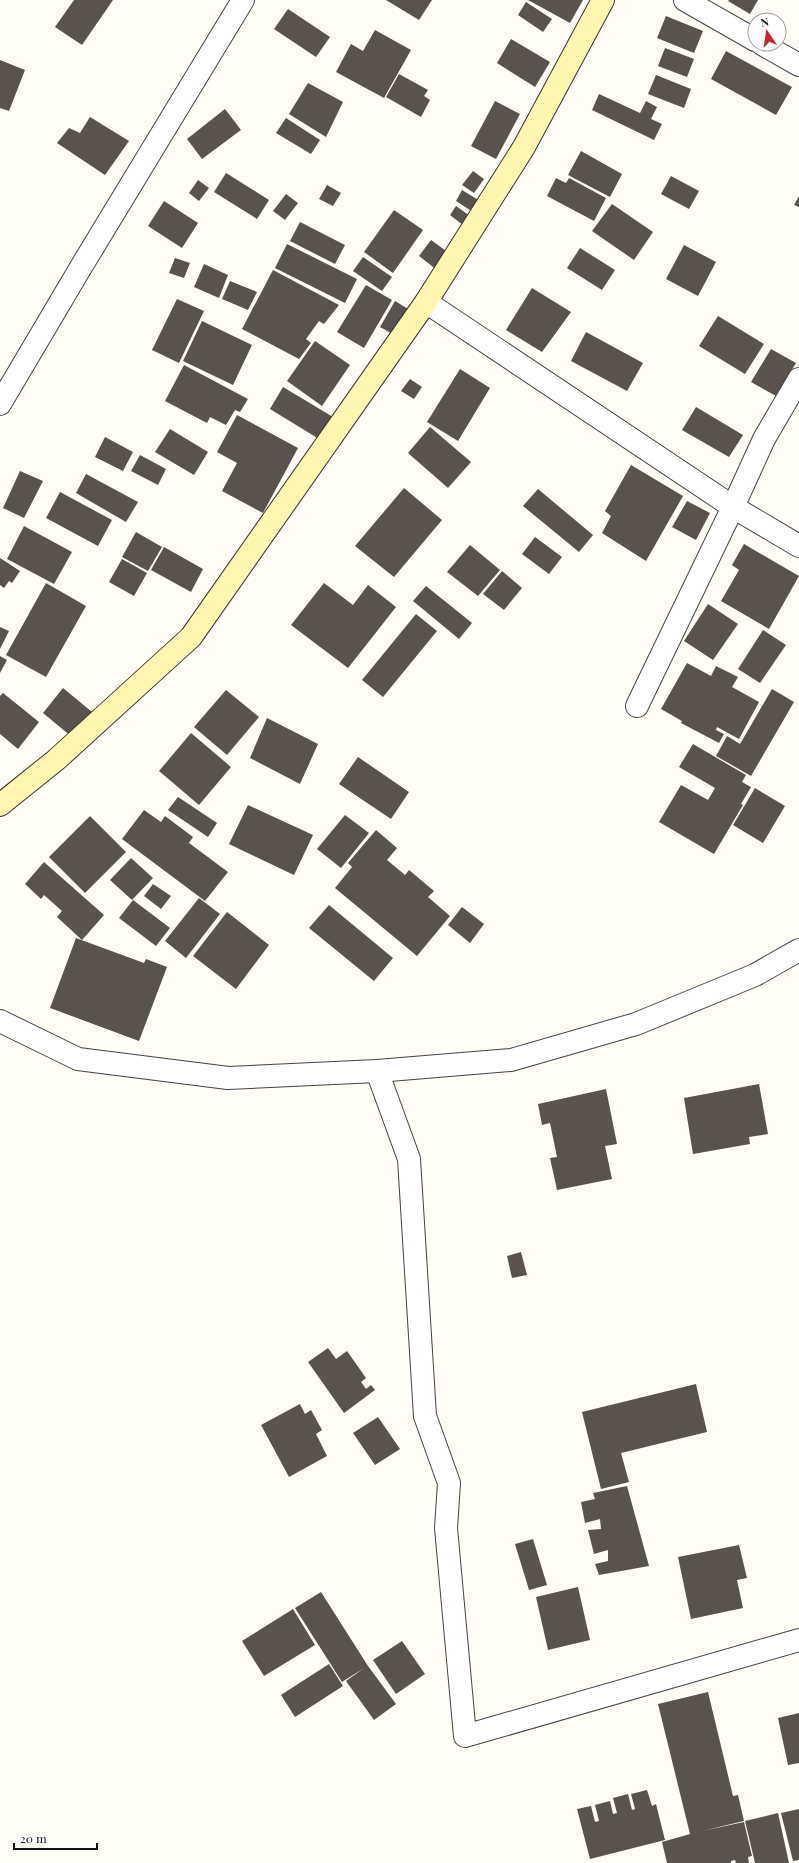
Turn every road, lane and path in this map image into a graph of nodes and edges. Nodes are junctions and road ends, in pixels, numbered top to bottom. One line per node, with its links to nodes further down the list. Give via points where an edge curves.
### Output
1 (243, 0): 9 (street)
2 (603, 0): 7 (street, via 524,146)
3 (685, 0): 4 (street)
4 (747, 35)
5 (775, 52): 6 (street)
6 (799, 66)
7 (426, 302): 10 (street); 13 (street, via 191,636 56,760)
8 (799, 379): 10 (street, via 764,438)
9 (0, 404)
10 (733, 507): 11 (street); 12 (street)
11 (799, 546)
12 (637, 706)
13 (0, 805)
14 (799, 950): 16 (street, via 755,975 629,1027 511,1060)
15 (0, 1021): 16 (street, via 78,1059 228,1078)
16 (378, 1070): 17 (street, via 409,1159 425,1416 449,1483 446,1528 465,1736)
17 (799, 1640)

